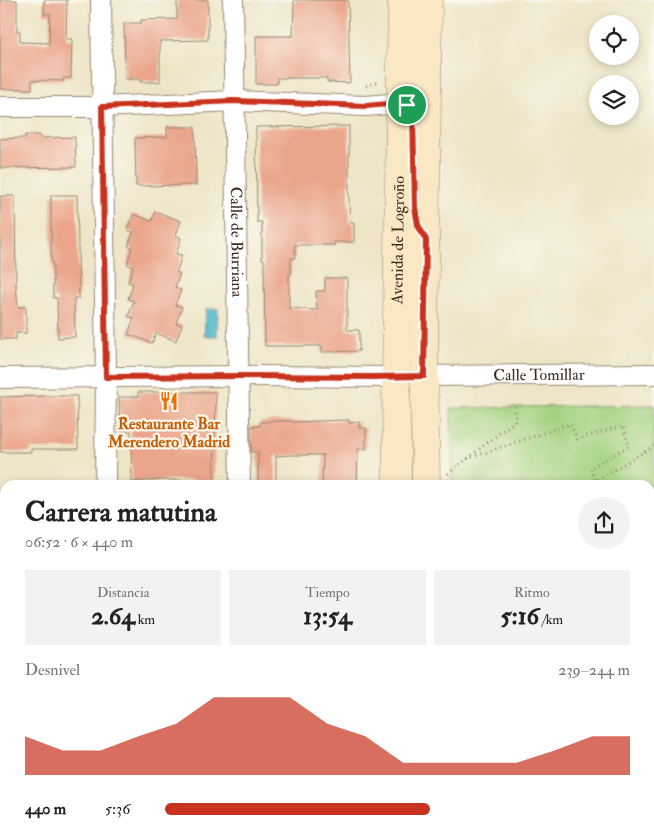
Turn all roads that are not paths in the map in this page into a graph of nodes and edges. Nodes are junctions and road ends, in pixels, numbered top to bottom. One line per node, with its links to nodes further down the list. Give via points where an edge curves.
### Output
1 (101, 0): 7 (street)
2 (234, 0): 5 (street, Calle de Burriana)
3 (402, 0): 6 (main road, Avenida de Logroño)
4 (428, 0): 9 (main road, Avenida de Logroño)
5 (234, 101): 6 (street, via 366,106); 7 (street); 11 (street, Calle de Burriana)
6 (399, 103): 9 (street, Avenida de Logroño, via 411,108 413,114 415,207 418,225); 14 (main road, Avenida de Logroño)
7 (102, 107): 8 (street); 13 (street)
8 (0, 108)
9 (426, 240): 12 (main road, Avenida de Logroño)
10 (654, 374): 12 (street, Calle Tomillar)
11 (239, 376): 13 (street); 14 (street); 17 (street, Calle de Burriana)
12 (424, 376): 14 (main road); 19 (main road, Avenida de Logroño)
13 (106, 377): 15 (street); 16 (street)
14 (396, 377): 18 (main road, Avenida de Logroño)
15 (0, 378)
16 (105, 480)
17 (240, 480)
18 (397, 480)
19 (437, 480)

